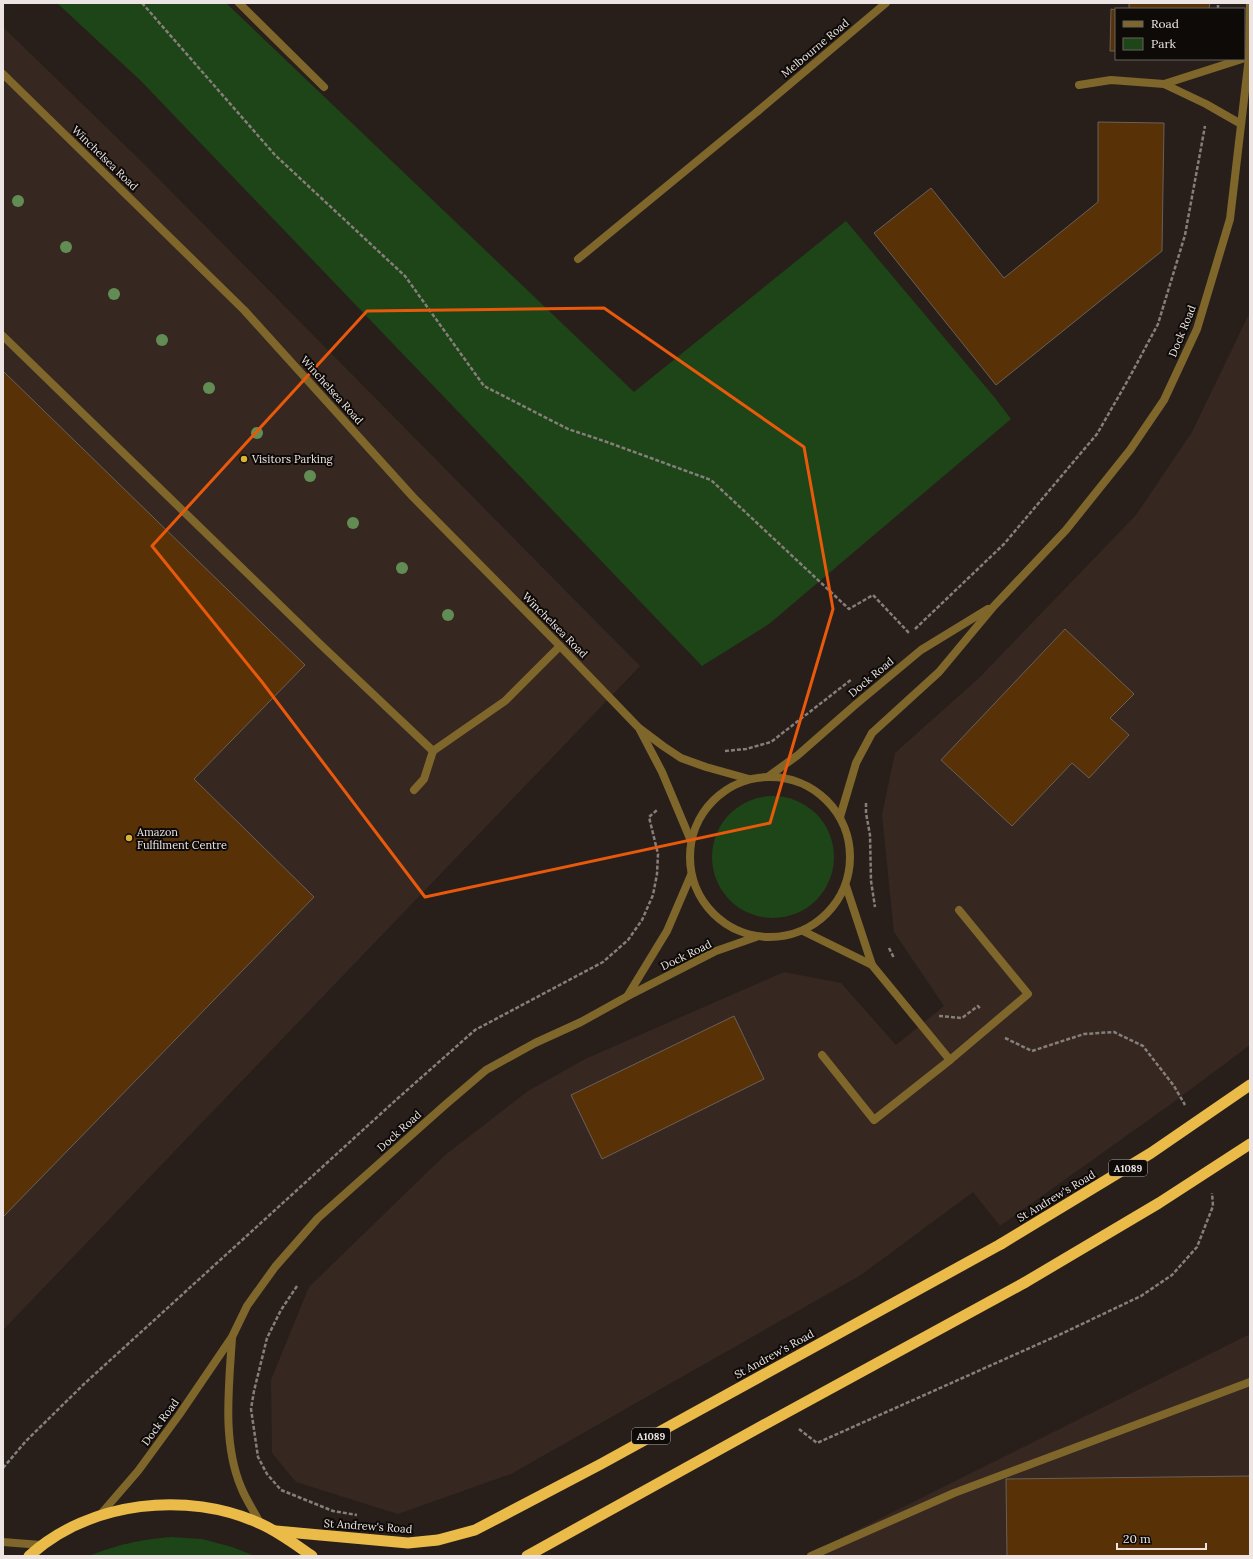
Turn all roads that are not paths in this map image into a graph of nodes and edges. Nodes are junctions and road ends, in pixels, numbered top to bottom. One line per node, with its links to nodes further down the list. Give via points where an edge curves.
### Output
1 (239, 3): 10 (street)
2 (886, 3): 12 (street, Melbourne Road)
3 (1250, 3): 4 (street, Dock Road)
4 (1245, 58)
5 (1239, 60): 8 (street)
6 (1245, 60): 11 (street, Dock Road)
7 (3, 74): 15 (street, Winchelsea Road, via 244,310 413,497)
8 (1164, 84): 9 (street, via 1111,80); 11 (street)
9 (1079, 85)
10 (324, 87)
11 (1241, 124): 14 (street, Dock Road, via 1230,219 1197,329 1164,400 1130,450 1066,530)
12 (578, 259)
13 (3, 336): 17 (street)
14 (994, 606): 18 (street, Dock Road, via 921,650 798,755); 21 (street, Dock Road, via 940,672 872,733 856,763)
15 (560, 646): 16 (street, Winchelsea Road); 17 (street, via 505,701)
16 (639, 728): 19 (street, Winchelsea Road, via 681,758); 22 (street, Winchelsea Road, via 662,772)
17 (434, 751): 20 (street, via 424,779)
18 (769, 776): 19 (street, Dock Road); 21 (street, Dock Road, via 797,781 821,796)
19 (749, 779): 22 (street, Dock Road, via 718,795 696,824)
20 (414, 790)
21 (840, 817): 24 (street, Dock Road, via 847,833 850,851 850,869)
22 (691, 841): 23 (street, Dock Road)
23 (691, 875): 27 (street, Dock Road, via 700,897 714,916 734,930); 29 (street, Dock Road, via 667,931)
24 (846, 886): 26 (street, Dock Road, via 836,904 821,920); 28 (street)
25 (959, 910): 31 (street, via 1028,994)
26 (803, 931): 27 (street, Dock Road, via 780,938); 28 (street)
27 (756, 937): 29 (street, Dock Road, via 716,951)
28 (872, 965): 31 (street)
29 (628, 996): 34 (street, Dock Road, via 486,1070 318,1218 275,1267 247,1306)
30 (822, 1055): 31 (street, via 874,1120)
31 (950, 1060)
32 (1250, 1085): 38 (highway, St Andrew's Road / A1089, bridge, via 1151,1153 1002,1244 476,1530 438,1540 408,1543)
33 (1250, 1144): 43 (highway, bridge, via 1159,1203 1024,1284)
34 (232, 1337): 36 (street, Dock Road, via 138,1471); 37 (street, Dock Road, via 229,1396 231,1450 241,1487)
35 (1250, 1382): 44 (street, via 954,1493)
36 (100, 1515): 37 (highway, via 140,1506 181,1504 221,1510); 40 (highway, via 70,1528)
37 (260, 1523): 38 (highway)
38 (276, 1531): 42 (highway)
39 (3, 1542): 40 (street)
40 (41, 1545): 41 (highway)
41 (29, 1556)
42 (312, 1556)
43 (527, 1556)
44 (811, 1556)

